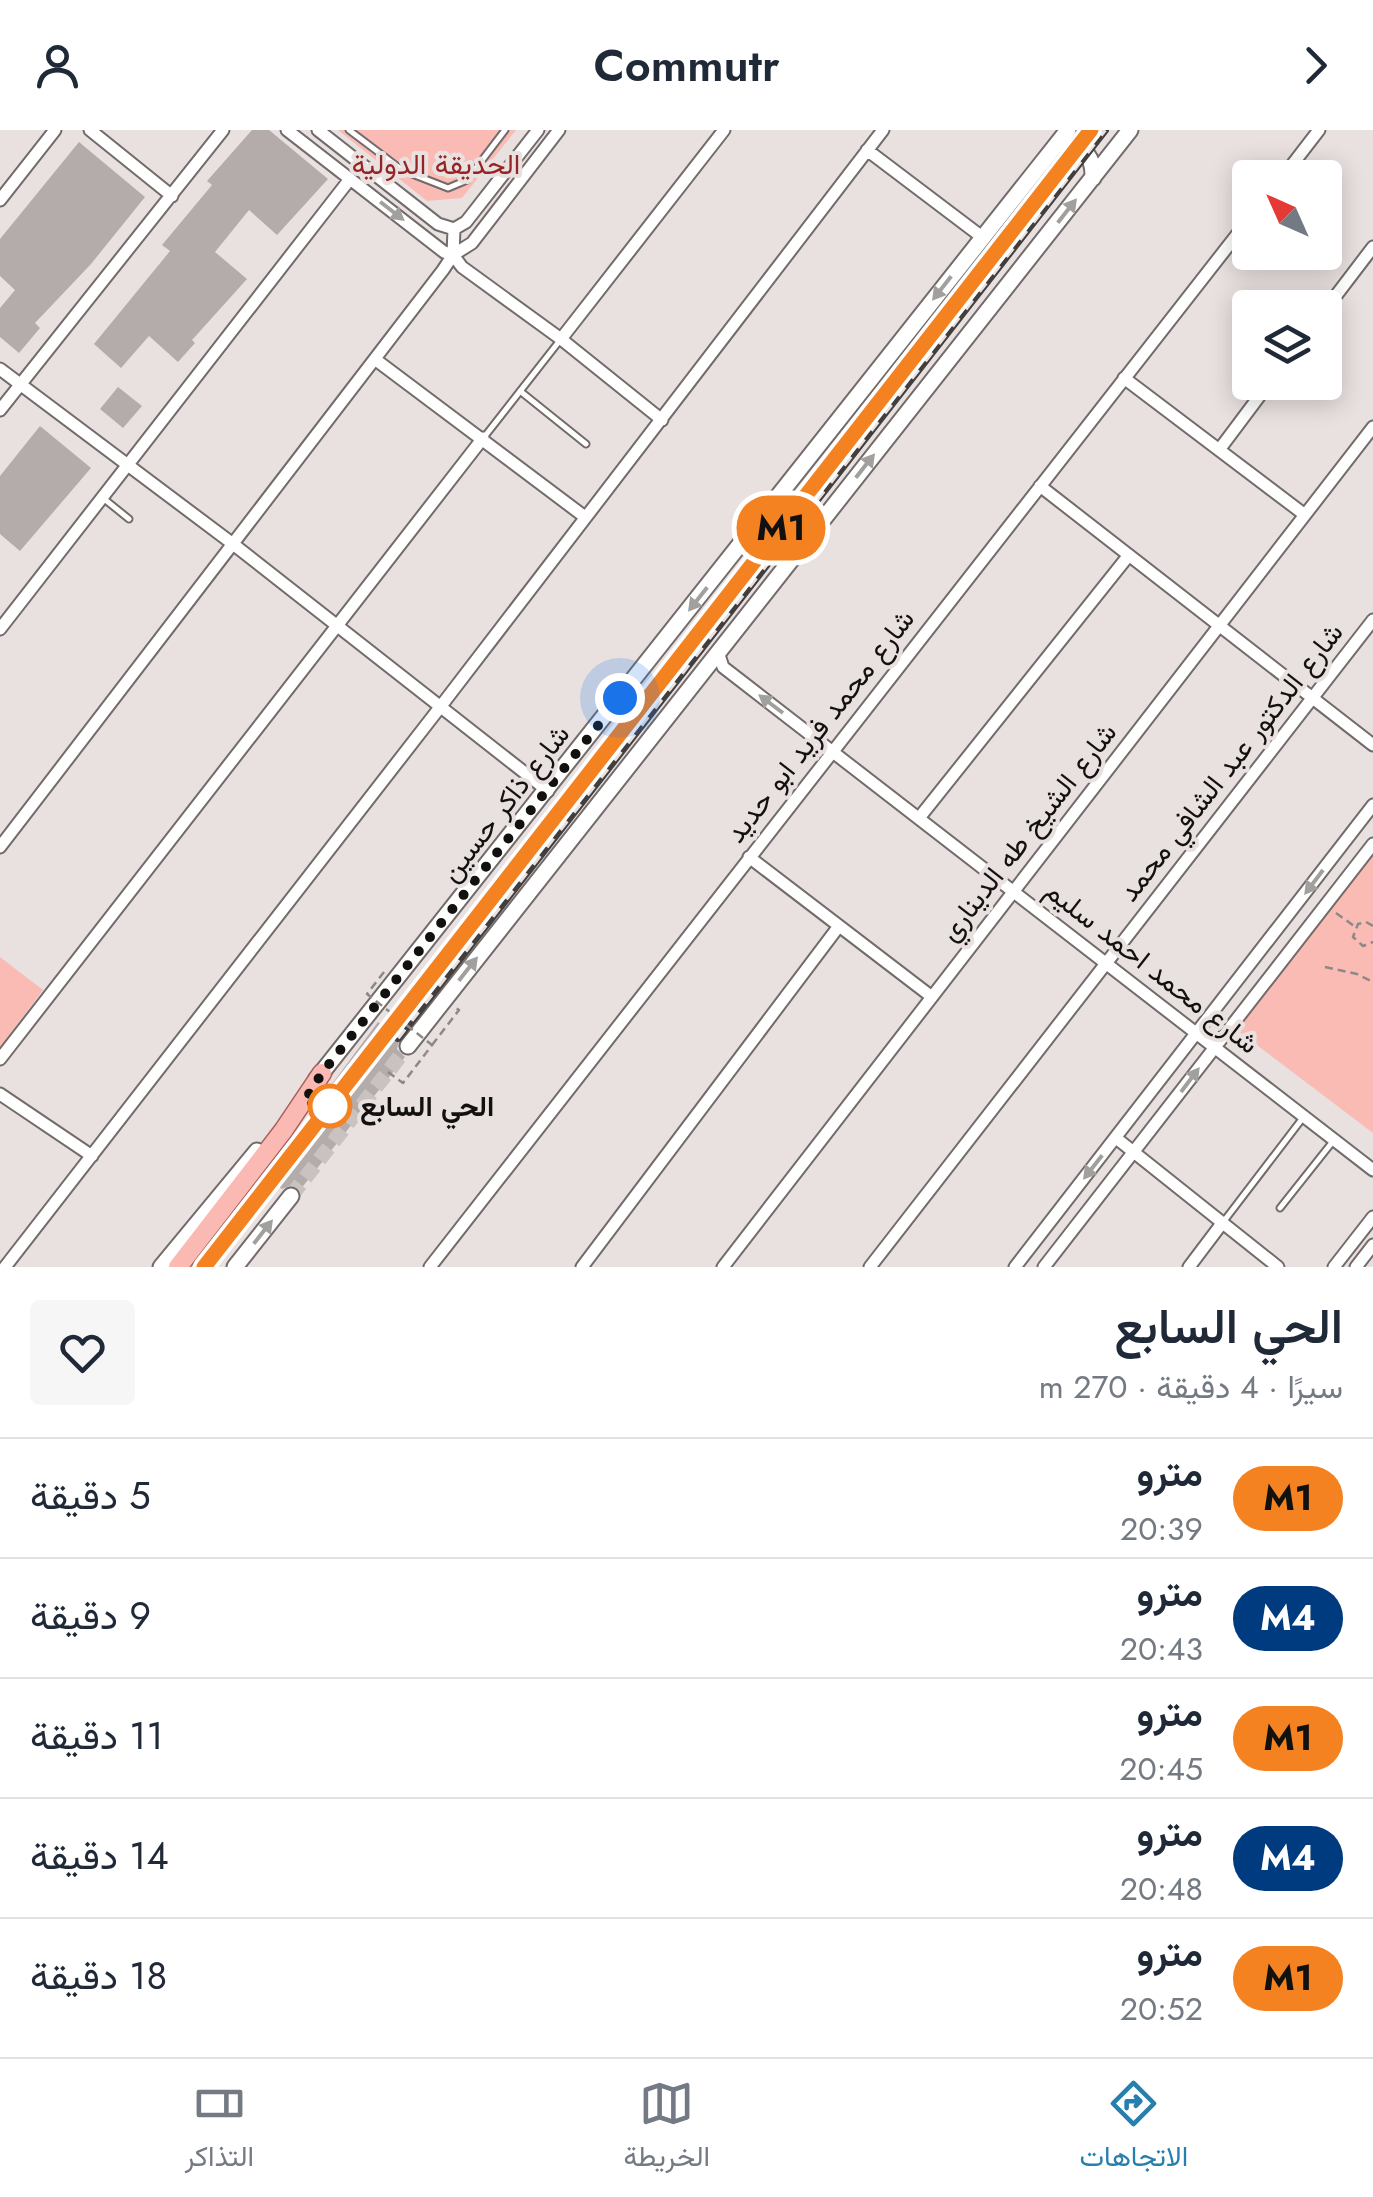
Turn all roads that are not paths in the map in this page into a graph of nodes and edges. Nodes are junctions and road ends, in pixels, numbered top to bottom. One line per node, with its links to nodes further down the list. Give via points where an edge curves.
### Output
1 (55, 130): 22 (street)
2 (90, 130): 21 (street)
3 (222, 130): 21 (street)
4 (287, 130): 20 (street)
5 (318, 130): 24 (street, via 438,224)
6 (349, 130): 7 (lane, via 409,174 448,188 467,180)
7 (505, 130)
8 (538, 130): 23 (street)
9 (558, 130): 25 (street)
10 (724, 130): 33 (street)
11 (883, 130): 17 (street)
12 (1068, 130): 16 (main road, شارع ذاكر حسين)
13 (1130, 130): 19 (main road)
14 (1301, 130): 15 (street)
15 (1316, 134): 18 (street)
16 (1056, 145): 19 (main road, via 1082,148); 26 (main road, شارع ذاكر حسين)
17 (867, 150): 26 (street); 41 (street)
18 (1296, 160)
19 (1094, 178): 58 (main road, one-way to 19)
20 (350, 179): 29 (street, one-way to 29); 46 (street)
21 (172, 196): 37 (street)
22 (0, 200)
23 (466, 222): 24 (street); 25 (street)
24 (454, 229): 29 (street)
25 (478, 234): 29 (street)
26 (982, 237): 63 (main road, شارع ذاكر حسين, one-way to 63)
27 (1232, 241): 36 (street, شارع محمد فريد ابو حديد)
28 (1373, 247): 32 (street)
29 (453, 255): 30 (street); 31 (street)
30 (462, 266): 31 (street); 33 (street)
31 (442, 270): 34 (street)
32 (1340, 290)
33 (561, 339): 38 (lane); 41 (street)
34 (376, 360): 43 (street); 52 (street)
35 (0, 369): 37 (street)
36 (1124, 378): 45 (street); 47 (street, شارع محمد فريد ابو حديد)
37 (20, 385): 40 (street); 46 (street)
38 (520, 390): 43 (lane); 44 (lane)
39 (1256, 400): 45 (street)
40 (0, 410)
41 (662, 420): 50 (street)
42 (1373, 427): 49 (street, شارع الشيخ طه الديناري)
43 (483, 438): 50 (street); 55 (street)
44 (586, 444)
45 (1219, 450): 49 (street)
46 (128, 465): 48 (street); 52 (street)
47 (1040, 486): 53 (street); 62 (street, شارع محمد فريد ابو حديد)
48 (103, 498): 51 (lane); 57 (street)
49 (1305, 515): 56 (street, شارع الشيخ طه الديناري)
50 (585, 517): 60 (street)
51 (129, 519)
52 (234, 544): 55 (street); 67 (street)
53 (1128, 555): 56 (street); 65 (street)
54 (1373, 620): 59 (street, شارع الدكتور عبد الشافي محمد)
55 (336, 624): 60 (street); 76 (street)
56 (1220, 626): 59 (street); 69 (street, شارع الشيخ طه الديناري)
57 (0, 629)
58 (718, 652): 62 (street, شارع محمد احمد سليم, one-way to 58, via 723,667); 74 (main road, one-way to 58)
59 (1312, 698): 61 (street); 71 (street, شارع الدكتور عبد الشافي محمد)
60 (441, 706): 63 (street); 83 (street)
61 (1373, 745)
62 (833, 750): 65 (street, شارع محمد احمد سليم); 68 (street, شارع محمد فريد ابو حديد)
63 (548, 791): 77 (main road, شارع ذاكر حسين)
64 (1373, 805): 73 (street, one-way to 73)
65 (920, 818): 69 (street, شارع محمد احمد سليم)
66 (1373, 844): 75 (street)
67 (0, 847)
68 (749, 857): 70 (street); 94 (street, شارع محمد فريد ابو حديد)
69 (1014, 891): 71 (street, شارع محمد احمد سليم); 72 (street, شارع الشيخ طه الديناري)
70 (839, 926): 72 (street); 95 (street)
71 (1106, 963): 73 (street, شارع محمد احمد سليم); 97 (street, شارع الدكتور عبد الشافي محمد)
72 (932, 997): 96 (street, شارع الشيخ طه الديناري)
73 (1198, 1034): 75 (street, شارع محمد احمد سليم); 80 (street)
74 (408, 1046)
75 (1215, 1048): 79 (street, شارع محمد احمد سليم); 82 (street, one-way to 75)
76 (0, 1060)
77 (322, 1073): 91 (main road, شارع ذاكر حسين); 92 (main road)
78 (0, 1094): 83 (street)
79 (1304, 1116): 81 (street, شارع محمد احمد سليم); 88 (lane)
80 (1116, 1138): 82 (street); 98 (street, one-way to 98)
81 (1334, 1140): 84 (street, شارع محمد احمد سليم); 86 (lane)
82 (1134, 1153): 88 (street); 99 (street)
83 (92, 1156): 90 (street)
84 (1373, 1170)
85 (291, 1196): 93 (main road, one-way to 85)
86 (1280, 1208)
87 (1373, 1217): 102 (street)
88 (1222, 1222): 100 (street); 101 (street)
89 (1373, 1245): 103 (street)
90 (4, 1267)
91 (161, 1267)
92 (178, 1267)
93 (235, 1267)
94 (430, 1267)
95 (582, 1267)
96 (723, 1267)
97 (870, 1267)
98 (1015, 1267)
99 (1044, 1267)
100 (1189, 1267)
101 (1278, 1267)
102 (1334, 1267)
103 (1356, 1267)

